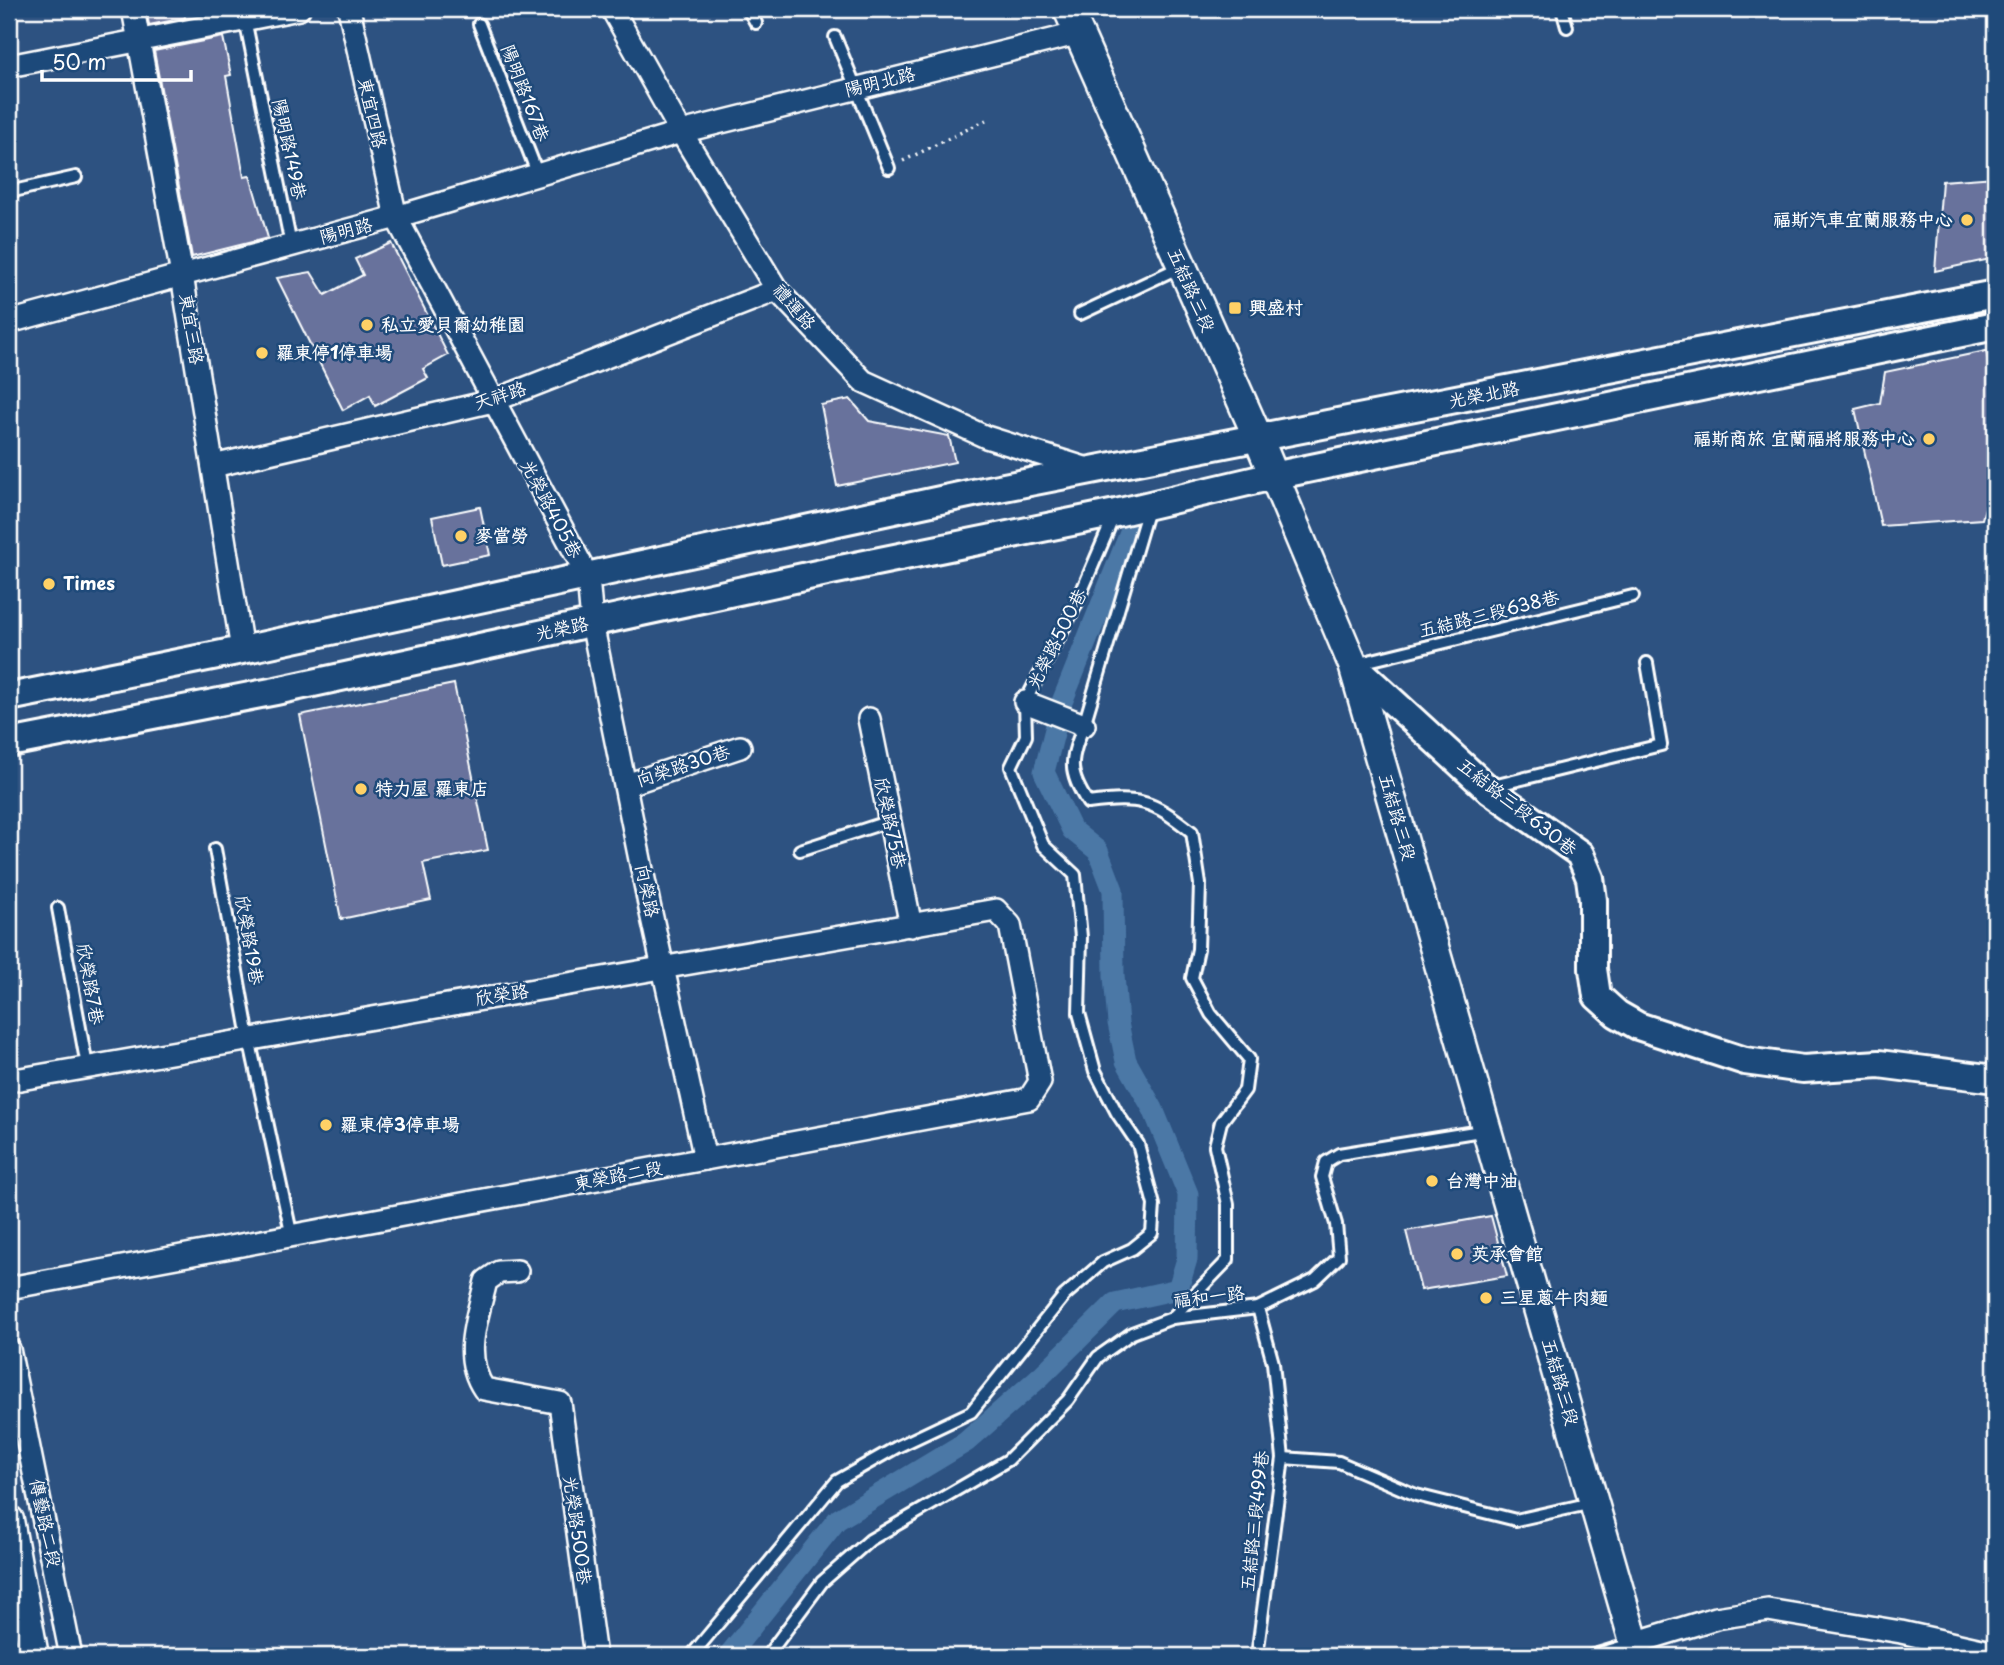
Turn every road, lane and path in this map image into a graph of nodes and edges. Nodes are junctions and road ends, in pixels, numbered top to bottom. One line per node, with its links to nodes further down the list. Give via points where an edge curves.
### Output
1 (133, 9): 13 (street, 東宜三路)
2 (299, 9): 7 (street)
3 (349, 9): 22 (street, 東宜四路)
4 (611, 9): 17 (street, 禮運路)
5 (748, 9): 9 (lane)
6 (1562, 9): 11 (lane)
7 (245, 19): 13 (street); 23 (lane, 陽明路149巷)
8 (1074, 21): 15 (street, 陽明北路); 24 (main road, 五結路三段)
9 (756, 23)
10 (480, 24): 19 (lane, 陽明路167巷)
11 (1567, 27)
12 (835, 37): 15 (lane)
13 (139, 39): 14 (street); 25 (street, 東宜三路)
14 (9, 66)
15 (856, 88): 17 (street, 陽明北路); 18 (lane)
16 (986, 120): 18 (path)
17 (681, 132): 19 (street, 陽明路); 26 (street, 禮運路)
18 (889, 168)
19 (538, 175): 22 (street, 陽明路)
20 (76, 177): 21 (lane)
21 (9, 192)
22 (396, 217): 23 (street, 陽明路); 31 (street, 東宜四路)
23 (291, 245): 25 (street, 陽明路)
24 (1180, 267): 28 (lane); 32 (main road, 五結路三段)
25 (182, 275): 29 (street, 陽明路); 33 (street, 東宜三路)
26 (777, 290): 31 (street, 天祥路); 34 (street, 禮運路, via 863,381 986,437)
27 (1995, 293): 32 (street, 光榮北路)
28 (1080, 314)
29 (9, 322)
30 (1995, 327): 35 (street, 光榮北路)
31 (493, 401): 33 (street, 天祥路); 38 (street, 光榮路405巷)
32 (1259, 440): 34 (street, 光榮北路); 35 (main road, 五結路三段)
33 (213, 466): 41 (street, 東宜三路)
34 (1096, 472): 38 (street, 光榮北路, via 973,493)
35 (1273, 476): 36 (street, 光榮北路); 43 (main road, 五結路三段)
36 (1149, 505): 37 (street, 光榮北路); 47 (lane)
37 (1115, 513): 40 (street, 光榮路); 45 (lane, 光榮路500巷, via 1075,607)
38 (588, 577): 40 (street, 光榮路405巷); 41 (street)
39 (1633, 596): 43 (lane, 五結路三段638巷)
40 (592, 623): 48 (street, 光榮路); 50 (street, 向榮路)
41 (242, 650): 44 (street)
42 (1647, 663): 51 (lane, via 1661,745)
43 (1353, 665): 51 (street, 五結路三段630巷); 63 (main road, 五結路三段)
44 (9, 697)
45 (1025, 702): 47 (street); 79 (lane, 光榮路500巷, via 1026,736 1011,767 1043,845 1075,875 1081,937 1079,1013 1095,1071 1138,1144 1154,1205 1152,1233 1132,1249 1103,1262 1064,1296 971,1412 837,1481)
46 (869, 719): 52 (street, 欣榮路75巷)
47 (1084, 725): 69 (lane, via 1071,758 1077,787 1088,803 1132,798 1168,813 1192,832 1200,884 1192,978 1211,1014 1249,1059 1245,1090 1221,1122 1214,1146 1228,1204 1228,1260)
48 (9, 743)
49 (740, 747): 50 (street, 向榮路30巷)
50 (626, 785): 58 (street, 向榮路)
51 (1487, 788): 61 (street, 五結路三段630巷, via 1580,854 1593,900 1597,996 1628,1020 1745,1060 1803,1069 1879,1064)
52 (890, 821): 54 (lane); 57 (street, 欣榮路75巷)
53 (215, 849): 59 (lane, 欣榮路19巷)
54 (800, 850)
55 (58, 908): 60 (lane, 欣榮路7巷)
56 (996, 910): 57 (street, 欣榮路); 64 (street, 東榮路二段, via 1010,925 1040,1082 1030,1099)
57 (911, 926): 58 (street, 欣榮路)
58 (664, 968): 59 (street, 欣榮路); 64 (street, 向榮路)
59 (249, 1038): 60 (street, 欣榮路); 65 (lane, 欣榮路19巷)
60 (87, 1066): 62 (street, 欣榮路)
61 (1995, 1080)
62 (9, 1081)
63 (1489, 1130): 68 (lane, 福和一路, via 1339,1154 1326,1162 1322,1177 1336,1224 1339,1257 1315,1280); 72 (main road, 五結路三段)
64 (705, 1159): 65 (street, 東榮路二段)
65 (292, 1237): 67 (street, 東榮路二段)
66 (517, 1271): 78 (street, 光榮路500巷, via 499,1272 486,1281 470,1350 474,1375 484,1388 560,1403)
67 (9, 1289)
68 (1258, 1308): 69 (lane, 福和一路); 71 (lane, 五結路三段499巷, via 1273,1363)
69 (1172, 1318): 80 (lane, 福和一路, via 1132,1333 1098,1357 1068,1400 1008,1460 870,1540 822,1582)
70 (9, 1349): 77 (street, 傳藝路二段)
71 (1283, 1458): 72 (lane, via 1339,1462 1416,1495 1516,1520); 81 (lane, 五結路三段499巷)
72 (1594, 1502): 74 (main road, 五結路三段)
73 (9, 1520): 76 (main road, 傳藝路二段)
74 (1636, 1649): 75 (street, via 1716,1618 1768,1610 1901,1632); 82 (lane)
75 (1987, 1654)
76 (34, 1656)
77 (71, 1656)
78 (595, 1656)
79 (691, 1656)
80 (767, 1656)
81 (1256, 1656)
82 (1591, 1656)

